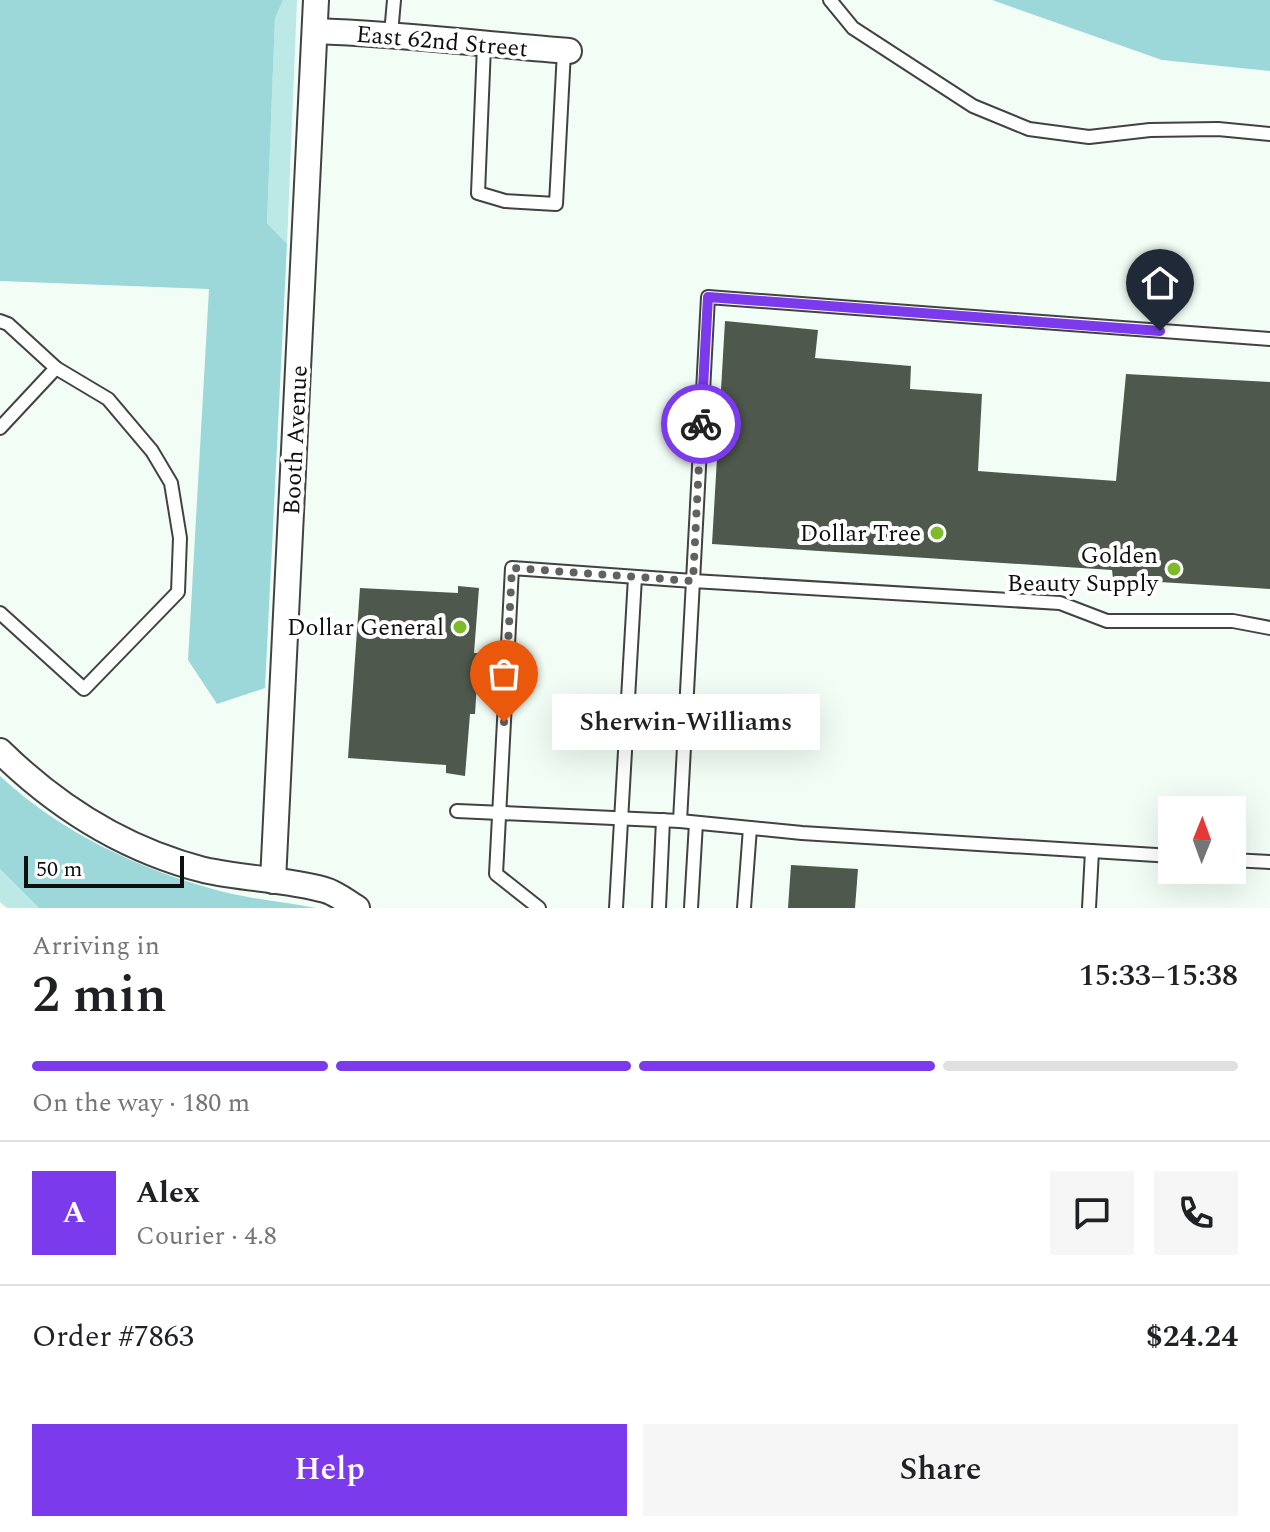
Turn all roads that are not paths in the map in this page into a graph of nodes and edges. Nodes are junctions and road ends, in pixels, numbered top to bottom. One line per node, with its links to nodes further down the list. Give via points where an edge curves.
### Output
1 (316, 0): 4 (street, Booth Avenue)
2 (394, 0): 5 (lane)
3 (830, 0): 8 (lane, via 853,28 959,97 1029,129 1089,137 1150,130)
4 (315, 31): 5 (street, East 62nd Street); 29 (street, Booth Avenue)
5 (391, 34): 6 (street, East 62nd Street)
6 (484, 46): 7 (street, East 62nd Street); 7 (lane, via 478,193 505,201 556,204)
7 (566, 51)
8 (1270, 134)
9 (0, 321): 11 (lane)
10 (1270, 339): 14 (lane, via 708,297)
11 (56, 368): 12 (lane); 15 (lane, via 108,399 171,483 180,538 178,592 84,689)
12 (0, 428)
13 (635, 577): 14 (lane); 19 (lane, via 512,568); 20 (lane)
14 (693, 581): 16 (lane, via 1060,603 1107,621 1233,621); 22 (lane)
15 (0, 613)
16 (1270, 628)
17 (0, 751): 29 (street, via 79,817 147,851 204,870)
18 (457, 811): 19 (lane)
19 (500, 815): 20 (lane); 31 (lane, via 496,874)
20 (619, 818): 21 (lane); 32 (lane)
21 (663, 820): 22 (lane); 33 (lane)
22 (680, 821): 23 (lane)
23 (696, 823): 24 (lane); 34 (lane)
24 (750, 828): 25 (lane); 35 (lane)
25 (1092, 851): 26 (lane); 36 (lane)
26 (1158, 855)
27 (1246, 861): 28 (lane)
28 (1270, 862)
29 (273, 881): 30 (street, via 328,891)
30 (357, 908)
31 (539, 908)
32 (616, 908)
33 (659, 908)
34 (691, 908)
35 (744, 908)
36 (1089, 908)

